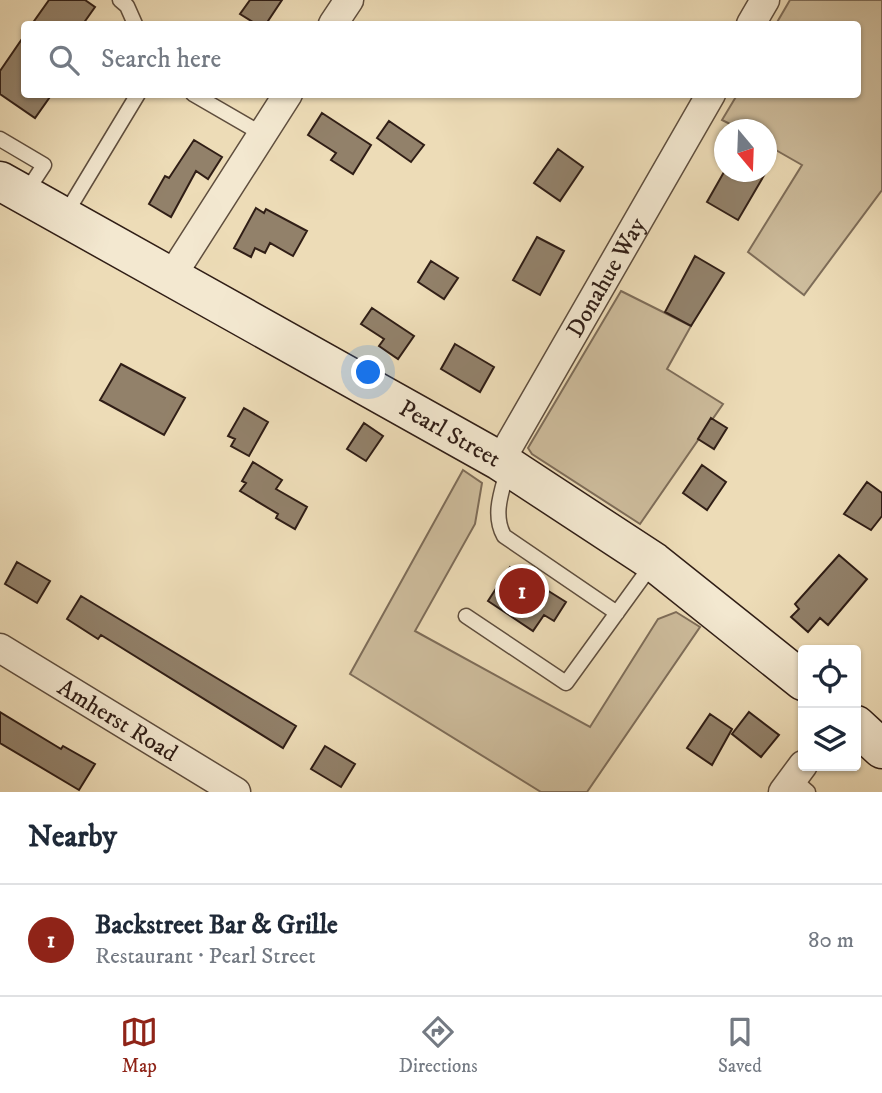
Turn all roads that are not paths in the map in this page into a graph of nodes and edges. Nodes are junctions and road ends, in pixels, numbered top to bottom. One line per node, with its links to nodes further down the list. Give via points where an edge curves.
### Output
1 (120, 0): 4 (lane)
2 (349, 0): 5 (street)
3 (765, 0): 6 (street)
4 (134, 21)
5 (335, 21)
6 (753, 21)
7 (136, 98): 14 (lane)
8 (200, 98): 11 (lane)
9 (285, 98): 11 (street)
10 (708, 98): 16 (street, Donahue Way)
11 (262, 134): 15 (street)
12 (0, 139): 13 (lane, via 44,165)
13 (13, 188): 14 (main road, Pearl Street)
14 (64, 216): 15 (main road, Pearl Street)
15 (171, 277): 16 (main road, Pearl Street)
16 (504, 464): 17 (main road, Pearl Street); 18 (lane, via 498,509 504,536)
17 (654, 562): 18 (lane); 21 (main road, Pearl Street)
18 (617, 614): 19 (lane, via 566,683)
19 (466, 616)
20 (0, 648): 24 (street, Amherst Road)
21 (798, 677)
22 (861, 730): 23 (main road)
23 (882, 749)
24 (236, 792)

